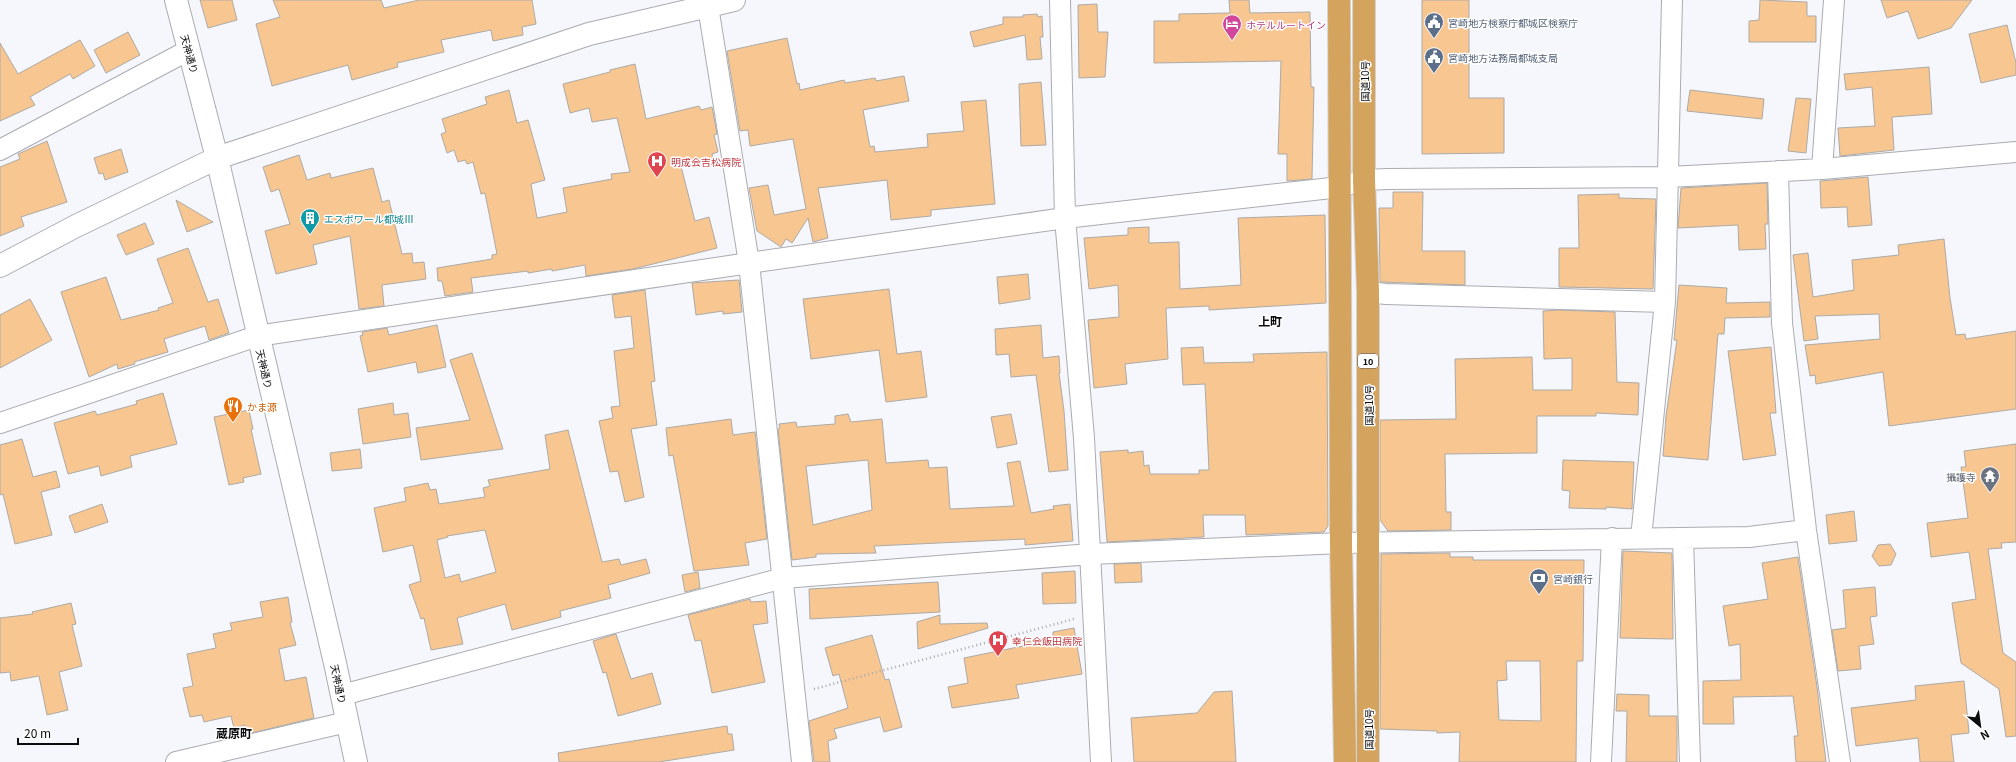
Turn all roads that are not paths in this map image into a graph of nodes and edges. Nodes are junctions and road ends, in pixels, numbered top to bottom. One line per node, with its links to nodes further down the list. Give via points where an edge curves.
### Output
1 (176, 0): 9 (street, 天神通り)
2 (734, 0): 8 (street)
3 (1060, 0): 18 (street)
4 (1339, 0): 17 (highway)
5 (1364, 0): 16 (highway, 国道10号 / 10)
6 (1672, 0): 15 (street)
7 (1834, 0): 13 (street)
8 (708, 3): 12 (street, via 589,34); 19 (street)
9 (189, 50): 10 (street); 12 (street, 天神通り)
10 (0, 150)
11 (2016, 152): 13 (street)
12 (217, 158): 20 (street); 23 (street, 天神通り)
13 (1822, 169): 14 (street)
14 (1778, 171): 15 (street); 25 (street, via 1782,323)
15 (1668, 177): 16 (street); 22 (street)
16 (1364, 180): 17 (street); 21 (highway, 国道10号 / 10)
17 (1340, 187): 18 (street); 30 (highway)
18 (1065, 218): 19 (street); 31 (street)
19 (749, 263): 23 (street); 32 (street)
20 (0, 266)
21 (1368, 292): 22 (street); 29 (highway, 国道10号 / 10)
22 (1665, 302): 27 (street)
23 (258, 336): 24 (street); 33 (street, 天神通り)
24 (0, 423)
25 (1806, 530): 28 (street, via 1750,537); 43 (street)
26 (1612, 538): 27 (street); 29 (street); 41 (street)
27 (1641, 538): 28 (street)
28 (1683, 538): 42 (street)
29 (1367, 542): 30 (street); 40 (highway, 国道10号 / 10)
30 (1341, 543): 31 (street); 39 (highway)
31 (1092, 554): 32 (street); 38 (street)
32 (783, 578): 33 (street); 37 (street)
33 (342, 695): 34 (street, 天神通り)
34 (347, 722): 35 (street); 36 (street, 天神通り)
35 (176, 762)
36 (356, 762)
37 (802, 762)
38 (1102, 762)
39 (1345, 762)
40 (1368, 762)
41 (1601, 762)
42 (1690, 762)
43 (1840, 762)

